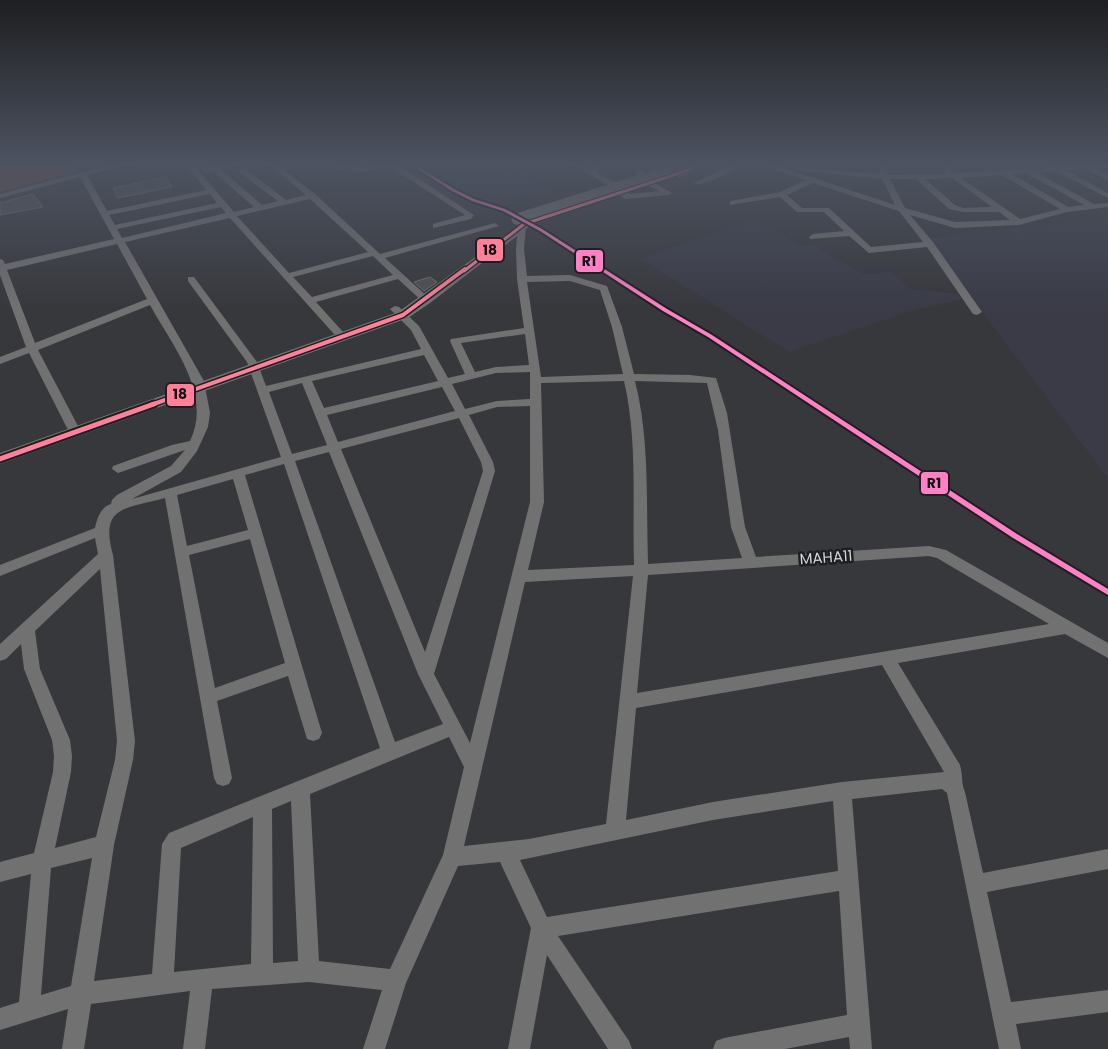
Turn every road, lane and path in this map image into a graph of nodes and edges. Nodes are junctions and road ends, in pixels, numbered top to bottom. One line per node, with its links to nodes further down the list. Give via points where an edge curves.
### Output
1 (114, 212): 13 (street)
2 (186, 212): 19 (street)
3 (230, 212): 14 (street)
4 (244, 212): 14 (street)
5 (329, 212): 24 (street)
6 (465, 212): 17 (street, via 470,215 468,217)
7 (555, 212): 16 (main road)
8 (828, 212): 20 (street)
9 (903, 212): 23 (street)
10 (911, 212): 15 (street, via 956,225)
11 (1005, 212): 15 (street)
12 (1058, 212): 15 (street)
13 (104, 214): 19 (street)
14 (232, 215): 22 (street); 26 (street)
15 (1019, 222)
16 (522, 223): 29 (street); 30 (main road)
17 (436, 226)
18 (495, 226): 24 (street)
19 (112, 228): 22 (street)
20 (850, 233): 21 (street); 23 (street, via 865,248 872,250)
21 (813, 237)
22 (120, 241): 25 (street); 31 (street)
23 (930, 244): 34 (street)
24 (376, 255): 26 (street); 27 (street)
25 (1, 265): 37 (street)
26 (288, 276): 32 (street)
27 (398, 276): 30 (street); 32 (street)
28 (191, 279): 40 (street)
29 (522, 280): 35 (street); 43 (street, via 570,278 604,288 617,327)
30 (422, 297): 33 (main road)
31 (153, 300): 37 (street); 46 (street)
32 (310, 301): 36 (street)
33 (399, 312): 36 (main road); 38 (street, via 414,328); 40 (main road)
34 (977, 312)
35 (530, 330): 41 (street); 42 (street, via 455,341)
36 (338, 332): 40 (main road)
37 (32, 348): 39 (street); 51 (street)
38 (427, 351): 44 (street); 45 (street)
39 (0, 361)
40 (253, 365): 46 (main road); 47 (street)
41 (536, 374): 42 (street, via 496,370); 43 (street); 48 (street)
42 (471, 375): 45 (street)
43 (628, 378): 66 (street, via 712,380 722,418 739,529); 67 (street, via 637,412)
44 (306, 379): 47 (street); 49 (street)
45 (444, 381): 49 (street); 50 (street)
46 (199, 385): 51 (main road); 52 (street, via 204,412); 55 (main road)
47 (263, 390): 56 (street)
48 (536, 402): 50 (street, via 497,404); 69 (street, via 537,502)
49 (320, 413): 53 (street)
50 (462, 413): 53 (street); 76 (street, via 489,471)
51 (72, 426): 54 (main road)
52 (194, 444): 57 (street); 58 (street)
53 (333, 447): 56 (street); 76 (street)
54 (0, 451)
55 (0, 459)
56 (288, 459): 59 (street); 81 (street)
57 (183, 463): 60 (street); 61 (street, via 122,498)
58 (118, 469)
59 (238, 473): 60 (street); 63 (street)
60 (175, 490): 61 (street); 64 (street)
61 (112, 509): 62 (street, via 104,517)
62 (100, 531): 65 (street); 68 (street)
63 (255, 533): 64 (street); 75 (street)
64 (182, 552): 77 (street)
65 (106, 555): 71 (street); 89 (street, via 126,741)
66 (752, 562): 67 (street, MAHA11); 70 (street, MAHA11, via 935,552)
67 (641, 569): 69 (street, MAHA11); 78 (street)
68 (0, 571)
69 (519, 576): 82 (street)
70 (1068, 627): 72 (street, MAHA11); 74 (street)
71 (27, 629): 73 (street); 93 (street, via 32,669 58,732 63,756)
72 (1108, 651)
73 (0, 654)
74 (886, 658): 78 (street); 84 (street, via 951,765)
75 (294, 667): 77 (street); 80 (street)
76 (426, 674): 79 (street)
77 (208, 697): 83 (street)
78 (628, 702): 88 (street)
79 (454, 728): 81 (street); 82 (street)
80 (313, 733)
81 (390, 752): 85 (street)
82 (474, 766): 91 (street)
83 (224, 778)
84 (952, 784): 86 (street, via 942,780); 96 (street)
85 (300, 788): 87 (street); 98 (street)
86 (842, 790): 88 (street); 95 (street)
87 (263, 803): 99 (street); 102 (street, via 181,837 172,844)
88 (615, 831): 90 (street)
89 (104, 845): 93 (street); 103 (street)
90 (506, 852): 91 (street); 97 (street)
91 (452, 857): 101 (street)
92 (1108, 859): 96 (street)
93 (42, 862): 94 (street); 105 (street)
94 (0, 872)
95 (848, 879): 97 (street); 108 (street)
96 (975, 884): 106 (street)
97 (541, 928): 112 (street); 113 (street)
98 (309, 971): 99 (street); 101 (street)
99 (262, 974): 100 (street)
100 (202, 979): 102 (street); 110 (street)
101 (396, 981): 111 (street)
102 (162, 984): 103 (street)
103 (81, 994): 105 (street); 109 (street)
104 (1108, 1001): 106 (street)
105 (29, 1010): 107 (street)
106 (1002, 1014): 116 (street)
107 (0, 1019)
108 (859, 1024): 114 (street); 115 (street)
109 (74, 1049)
110 (194, 1049)
111 (374, 1049)
112 (519, 1049)
113 (621, 1049)
114 (724, 1049)
115 (861, 1049)
116 (1010, 1049)

